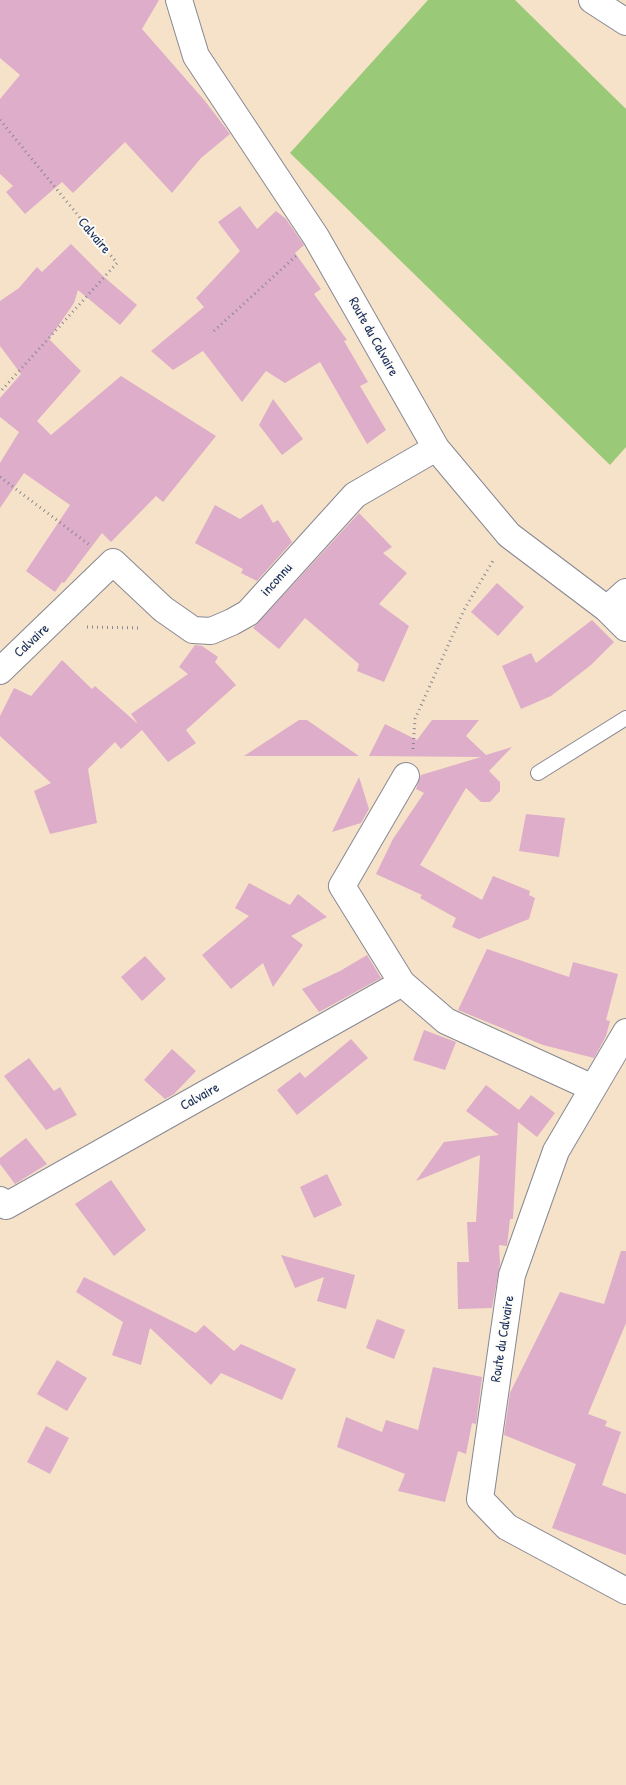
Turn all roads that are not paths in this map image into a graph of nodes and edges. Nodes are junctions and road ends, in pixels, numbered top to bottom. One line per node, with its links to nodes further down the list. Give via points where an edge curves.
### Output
1 (180, 0): 4 (street, Route du Calvaire, via 196,56 316,237)
2 (592, 0): 3 (street)
3 (626, 22)
4 (436, 448): 5 (street, inconnu, via 355,495 248,612 210,631 193,630 163,608); 6 (street, Route du Calvaire, via 509,535)
5 (113, 562): 8 (street, Calvaire)
6 (617, 600): 7 (street, Route du Calvaire)
7 (626, 628)
8 (0, 670)
9 (626, 718): 10 (lane)
10 (538, 773)
11 (406, 776): 12 (street, via 342,886)
12 (402, 984): 14 (street, via 446,1021); 15 (street, Calvaire, via 6,1206)
13 (626, 1032): 14 (street, Route du Calvaire)
14 (593, 1088): 16 (street, Route du Calvaire, via 556,1151 512,1275 480,1499 507,1527)
15 (0, 1200)
16 (626, 1591)

